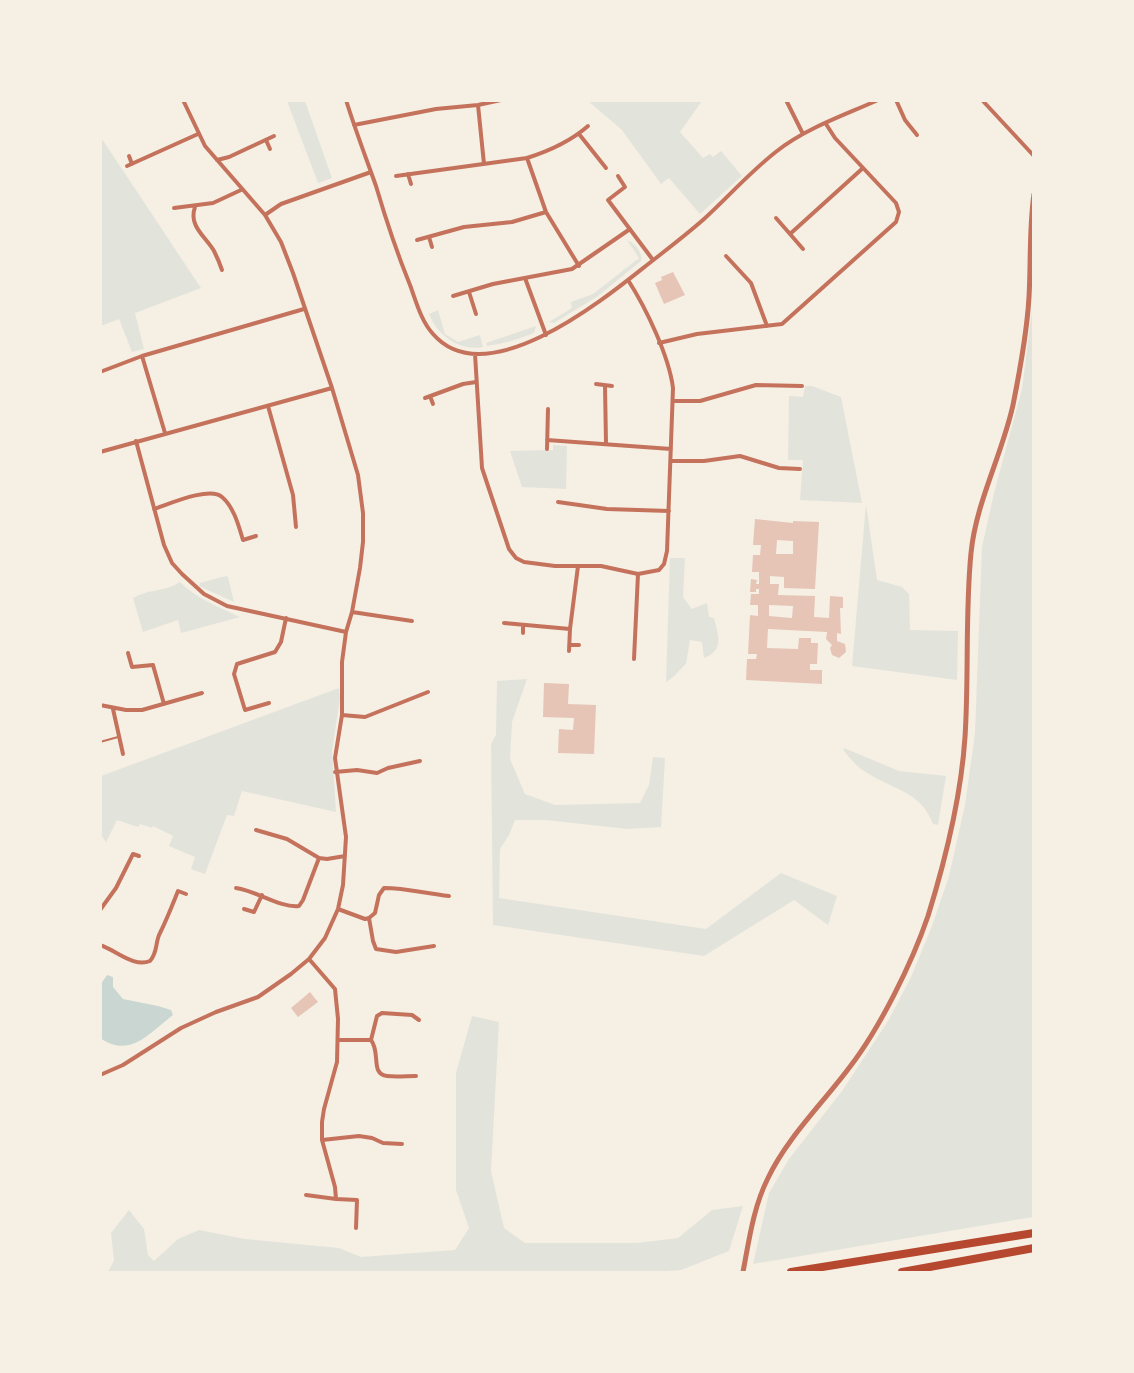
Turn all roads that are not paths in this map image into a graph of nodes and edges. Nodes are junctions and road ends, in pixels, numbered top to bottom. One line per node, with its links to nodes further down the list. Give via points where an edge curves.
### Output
1 (183, 100): 12 (street)
2 (346, 100): 10 (street)
3 (501, 100): 8 (street)
4 (786, 100): 14 (street)
5 (878, 100): 9 (street)
6 (896, 100): 15 (street)
7 (982, 100): 20 (street)
8 (478, 105): 10 (street); 23 (street)
9 (826, 124): 14 (street); 25 (street)
10 (354, 125): 26 (street)
11 (588, 126): 13 (street)
12 (198, 134): 19 (street, via 129,165); 22 (street)
13 (579, 134): 21 (street); 24 (street)
14 (803, 134): 46 (street, via 777,150 702,221)
15 (917, 135)
16 (274, 136): 17 (street)
17 (266, 140): 18 (street); 22 (street)
18 (270, 149)
19 (129, 156)
20 (1034, 156)
21 (527, 158): 23 (street); 35 (street)
22 (216, 160): 31 (street)
23 (483, 164): 27 (street)
24 (606, 168)
25 (863, 168): 39 (street); 55 (street, via 898,207 896,222 788,320)
26 (371, 172): 36 (street, via 281,204); 58 (street, via 427,326 451,348)
27 (408, 174): 28 (street); 30 (street)
28 (396, 176)
29 (618, 176): 38 (street, via 625,187 608,201)
30 (411, 184)
31 (241, 190): 33 (street); 36 (street)
32 (1034, 194): 41 (street)
33 (195, 207): 34 (street); 48 (street, via 195,224 214,250)
34 (174, 208)
35 (546, 212): 40 (street); 47 (street)
36 (265, 215): 53 (street, via 281,242)
37 (776, 219): 39 (street)
38 (630, 229): 46 (street); 47 (street)
39 (790, 233): 44 (street)
40 (429, 237): 42 (street); 43 (street)
41 (1032, 237): 141 (street, via 1029,301 1015,394 971,550 965,737 944,861 916,946 882,1016 852,1065 768,1178 754,1214)
42 (417, 240)
43 (432, 246)
44 (803, 249)
45 (726, 256): 55 (street, via 751,283)
46 (653, 260): 50 (street)
47 (579, 266): 49 (street)
48 (222, 270)
49 (525, 278): 51 (street); 56 (street)
50 (628, 280): 56 (street, via 591,309); 57 (street)
51 (469, 291): 52 (street); 54 (street)
52 (453, 296)
53 (304, 309): 59 (street); 66 (street)
54 (476, 314)
55 (767, 326): 57 (street)
56 (546, 334): 58 (street, via 506,349)
57 (659, 343): 69 (street, via 671,373)
58 (475, 354): 61 (street)
59 (142, 356): 60 (street); 73 (street)
60 (100, 372)
61 (476, 382): 67 (street); 87 (street, via 482,468 509,549 524,562)
62 (596, 384): 63 (street)
63 (605, 386): 64 (street); 76 (street)
64 (612, 386)
65 (802, 386): 69 (street, via 756,385 700,401)
66 (332, 387): 71 (street); 89 (street, via 358,475 363,513 360,568)
67 (430, 396): 68 (street); 70 (street)
68 (425, 398)
69 (673, 401): 78 (street)
70 (433, 404)
71 (268, 406): 73 (street); 85 (street, via 293,495)
72 (548, 409): 74 (street)
73 (165, 433): 75 (street)
74 (548, 440): 76 (street); 77 (street)
75 (136, 441): 79 (street); 83 (street)
76 (606, 443): 78 (street)
77 (548, 449)
78 (671, 449): 80 (street)
79 (100, 452)
80 (671, 461): 81 (street, via 740,456 779,468); 84 (street)
81 (800, 469)
82 (558, 502): 84 (street, via 607,509)
83 (154, 509): 86 (street, via 214,493 226,501 243,540); 90 (street, via 172,563 204,594 227,606)
84 (669, 511): 88 (street, via 664,564 659,570)
85 (296, 527)
86 (256, 536)
87 (578, 566): 88 (street); 94 (street)
88 (638, 574): 101 (street)
89 (352, 612): 91 (street); 95 (street)
90 (286, 618): 95 (street); 104 (street, via 275,652 237,664 234,674 245,710)
91 (412, 621)
92 (504, 623): 93 (street)
93 (524, 625): 94 (street); 96 (street)
94 (570, 629): 97 (street)
95 (346, 632): 108 (street)
96 (523, 633)
97 (570, 645): 98 (street); 99 (street)
98 (579, 645)
99 (569, 651)
100 (128, 653): 105 (street, via 132,667 153,665)
101 (634, 659)
102 (202, 693): 105 (street)
103 (428, 693): 108 (street, via 365,717)
104 (269, 703)
105 (164, 704): 107 (street, via 142,711)
106 (100, 705): 107 (street)
107 (113, 709): 109 (street)
108 (342, 715): 113 (street)
109 (118, 737): 110 (lane); 111 (street)
110 (100, 742)
111 (123, 754)
112 (420, 761): 113 (street, via 377,773)
113 (335, 772): 116 (street, via 346,837)
114 (256, 830): 117 (street, via 287,838)
115 (139, 856): 124 (street, via 133,854)
116 (345, 856): 117 (street); 123 (street)
117 (319, 858): 120 (street, via 299,906)
118 (236, 888): 120 (street)
119 (186, 894): 126 (street, via 177,891 150,961 136,962)
120 (262, 895): 122 (street, via 254,912)
121 (449, 896): 125 (street, via 384,888 375,913)
122 (244, 909)
123 (338, 909): 125 (street); 128 (street, via 325,938)
124 (100, 910)
125 (369, 918): 127 (street, via 376,949 396,952)
126 (100, 945)
127 (434, 946)
128 (309, 959): 130 (street, via 335,989); 132 (street, via 258,997 181,1028)
129 (419, 1020): 131 (street, via 412,1015 382,1013 377,1016)
130 (338, 1040): 131 (street); 134 (street)
131 (371, 1040): 133 (street, via 376,1047 379,1074)
132 (100, 1075)
133 (416, 1076)
134 (322, 1140): 135 (street, via 359,1136); 137 (street)
135 (402, 1144)
136 (306, 1196): 137 (street)
137 (336, 1199): 138 (street, via 357,1200)
138 (356, 1228)
139 (1034, 1233): 142 (highway)
140 (1034, 1248): 143 (highway)
141 (743, 1272)
142 (791, 1272)
143 (902, 1272)

